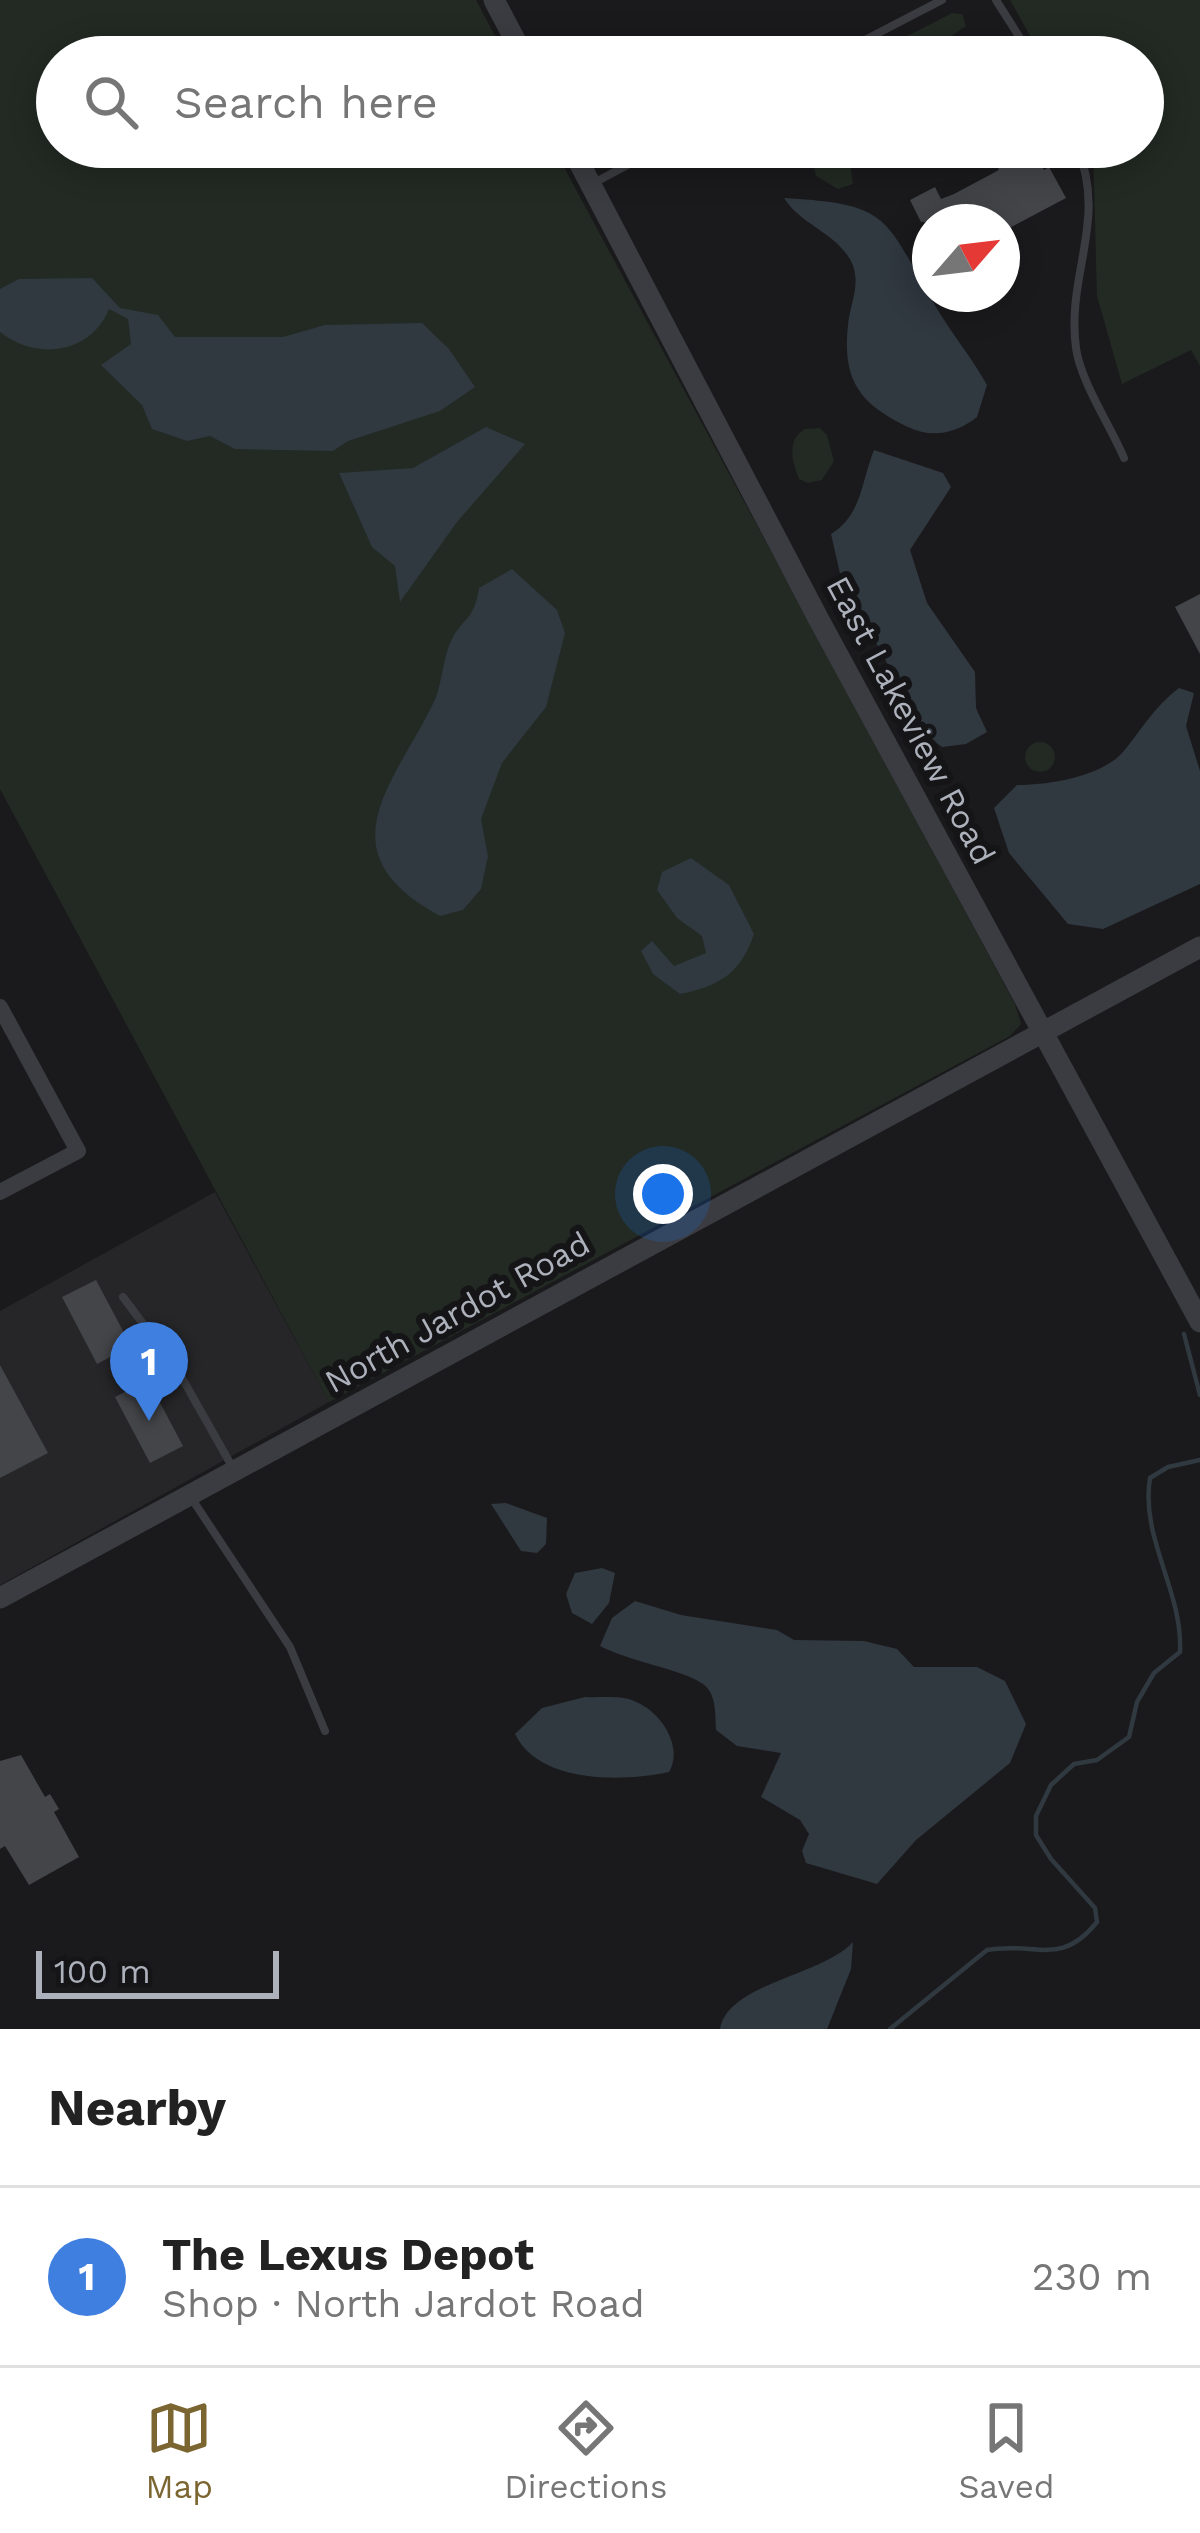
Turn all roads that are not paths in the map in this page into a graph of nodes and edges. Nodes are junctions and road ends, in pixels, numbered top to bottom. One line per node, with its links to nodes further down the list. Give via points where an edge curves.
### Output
1 (494, 0): 4 (street)
2 (942, 0): 5 (lane)
3 (996, 0): 6 (lane)
4 (513, 36)
5 (873, 36)
6 (1019, 36)
7 (582, 168): 10 (street, East Lakeview Road)
8 (621, 168): 10 (lane)
9 (1086, 168): 11 (lane, via 1092,208 1076,349)
10 (590, 184): 14 (street, East Lakeview Road)
11 (1124, 458)
12 (1200, 947): 14 (street, North Jardot Road)
13 (0, 1007): 15 (street, via 78,1151)
14 (1041, 1031): 17 (street, East Lakeview Road); 18 (street, North Jardot Road)
15 (0, 1192)
16 (123, 1297): 18 (lane, via 177,1369)
17 (1200, 1322)
18 (234, 1471): 19 (street, North Jardot Road)
19 (190, 1495): 20 (street, North Jardot Road); 21 (lane, via 290,1647)
20 (0, 1598)
21 (325, 1730)

